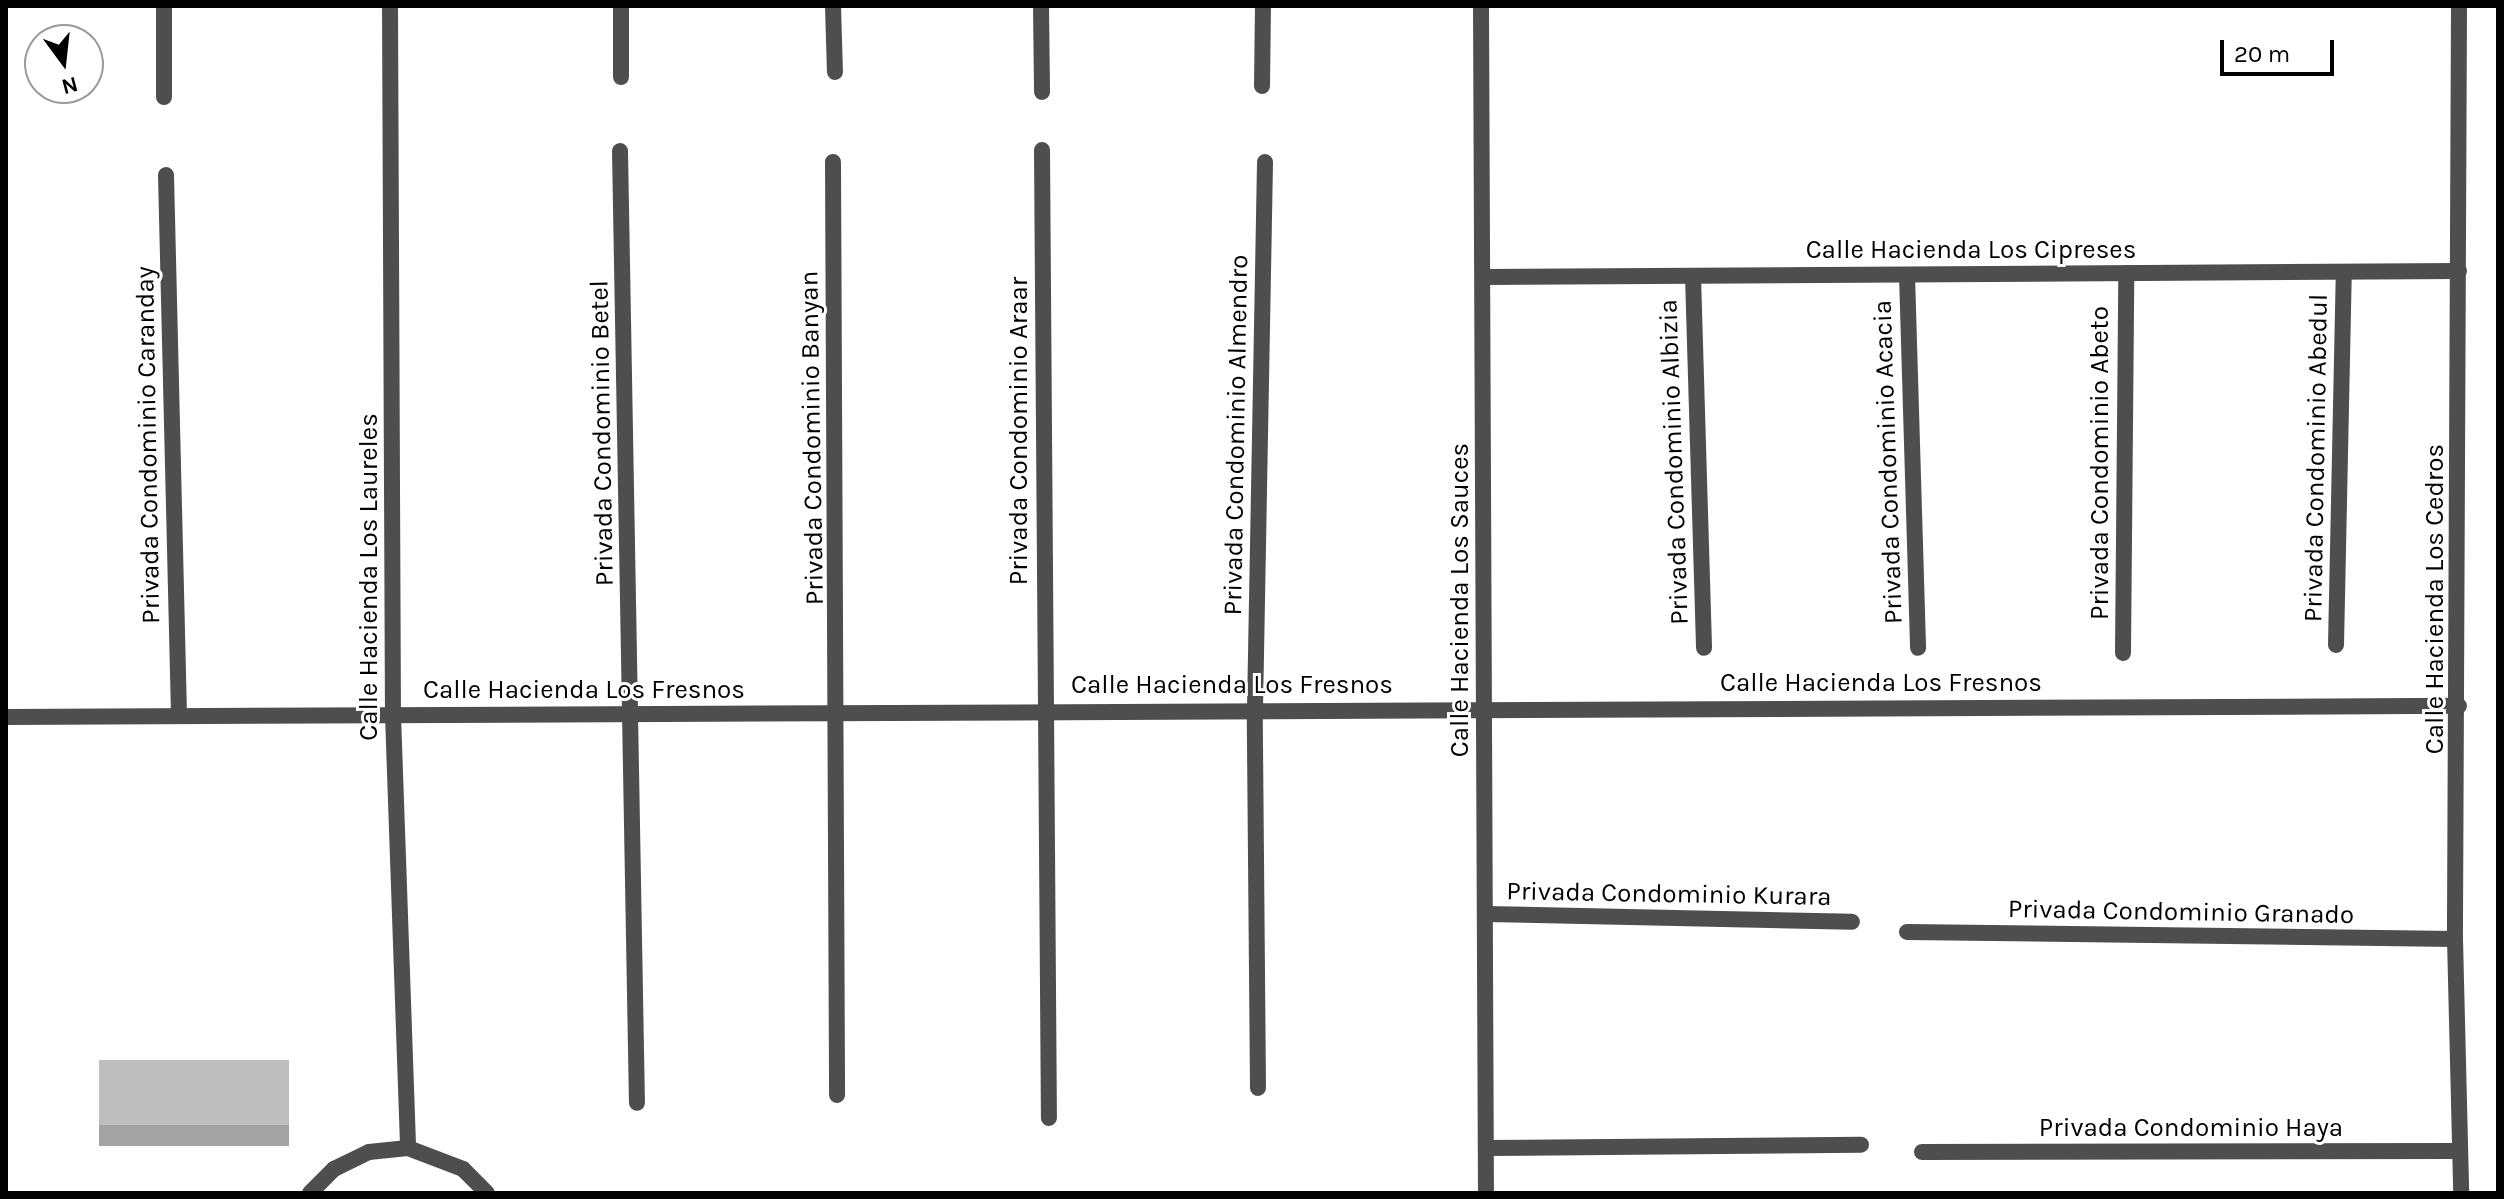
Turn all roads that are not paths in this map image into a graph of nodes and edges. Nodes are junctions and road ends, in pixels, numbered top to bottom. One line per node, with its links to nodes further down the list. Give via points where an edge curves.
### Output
1 (164, 6): 13 (street)
2 (390, 6): 36 (street, Calle Hacienda Los Laureles)
3 (621, 6): 10 (street)
4 (833, 6): 9 (street)
5 (1041, 6): 12 (street)
6 (1263, 6): 11 (street)
7 (1481, 6): 24 (street, Calle Hacienda Los Sauces)
8 (2459, 6): 19 (street, Calle Hacienda Los Cedros)
9 (835, 72)
10 (621, 77)
11 (1262, 86)
12 (1042, 92)
13 (164, 97)
14 (1042, 150): 32 (street, Privada Condominio Araar)
15 (620, 151): 35 (street, Privada Condominio Betel)
16 (833, 162): 33 (street, Privada Condominio Banyan)
17 (1265, 162): 31 (street, Privada Condominio Almendro)
18 (166, 175): 34 (street, Privada Condominio Caranday)
19 (2459, 271): 20 (street, Calle Hacienda Los Cipreses); 29 (street, Calle Hacienda Los Cedros)
20 (2344, 272): 21 (street, Calle Hacienda Los Cipreses); 25 (street, Privada Condominio Abedul)
21 (2126, 273): 22 (street, Calle Hacienda Los Cipreses); 28 (street, Privada Condominio Abeto)
22 (1907, 275): 23 (street, Calle Hacienda Los Cipreses); 27 (street, Privada Condominio Acacia)
23 (1693, 276): 24 (street, Calle Hacienda Los Cipreses); 26 (street, Privada Condominio Albizia)
24 (1483, 277): 30 (street, Calle Hacienda Los Sauces)
25 (2336, 645)
26 (1704, 648)
27 (1918, 648)
28 (2123, 653)
29 (2459, 706): 30 (street, Calle Hacienda Los Fresnos); 41 (street, Calle Hacienda Los Cedros)
30 (1484, 707): 31 (street, Calle Hacienda Los Fresnos); 38 (street, Calle Hacienda Los Sauces)
31 (1255, 709): 32 (street, Calle Hacienda Los Fresnos); 42 (street, Privada Condominio Almendro)
32 (1043, 711): 33 (street, Calle Hacienda Los Fresnos); 45 (street, Privada Condominio Araar)
33 (838, 712): 35 (street, Calle Hacienda Los Fresnos); 43 (street, Privada Condominio Banyan)
34 (179, 714): 36 (street, Calle Hacienda Los Fresnos); 37 (street, Calle Hacienda Los Fresnos)
35 (632, 714): 36 (street, Calle Hacienda Los Fresnos); 44 (street, Privada Condominio Betel)
36 (393, 715): 47 (street, Calle Hacienda Los Laureles)
37 (6, 717)
38 (1485, 914): 39 (street, Privada Condominio Kurara); 48 (street, Calle Hacienda Los Sauces)
39 (1852, 922)
40 (1907, 932): 41 (street, Privada Condominio Granado)
41 (2455, 939): 49 (street, Calle Hacienda Los Cedros)
42 (1258, 1088)
43 (837, 1095)
44 (637, 1103)
45 (1049, 1118)
46 (1861, 1145): 48 (street)
47 (408, 1148): 51 (street, via 369,1152 334,1169); 52 (street, via 463,1169)
48 (1486, 1148): 53 (street, Calle Hacienda Los Sauces)
49 (2460, 1151): 50 (street, Privada Condominio Haya); 54 (street, Calle Hacienda Los Cedros)
50 (1922, 1152)
51 (310, 1193)
52 (487, 1193)
53 (1486, 1193)
54 (2461, 1193)

